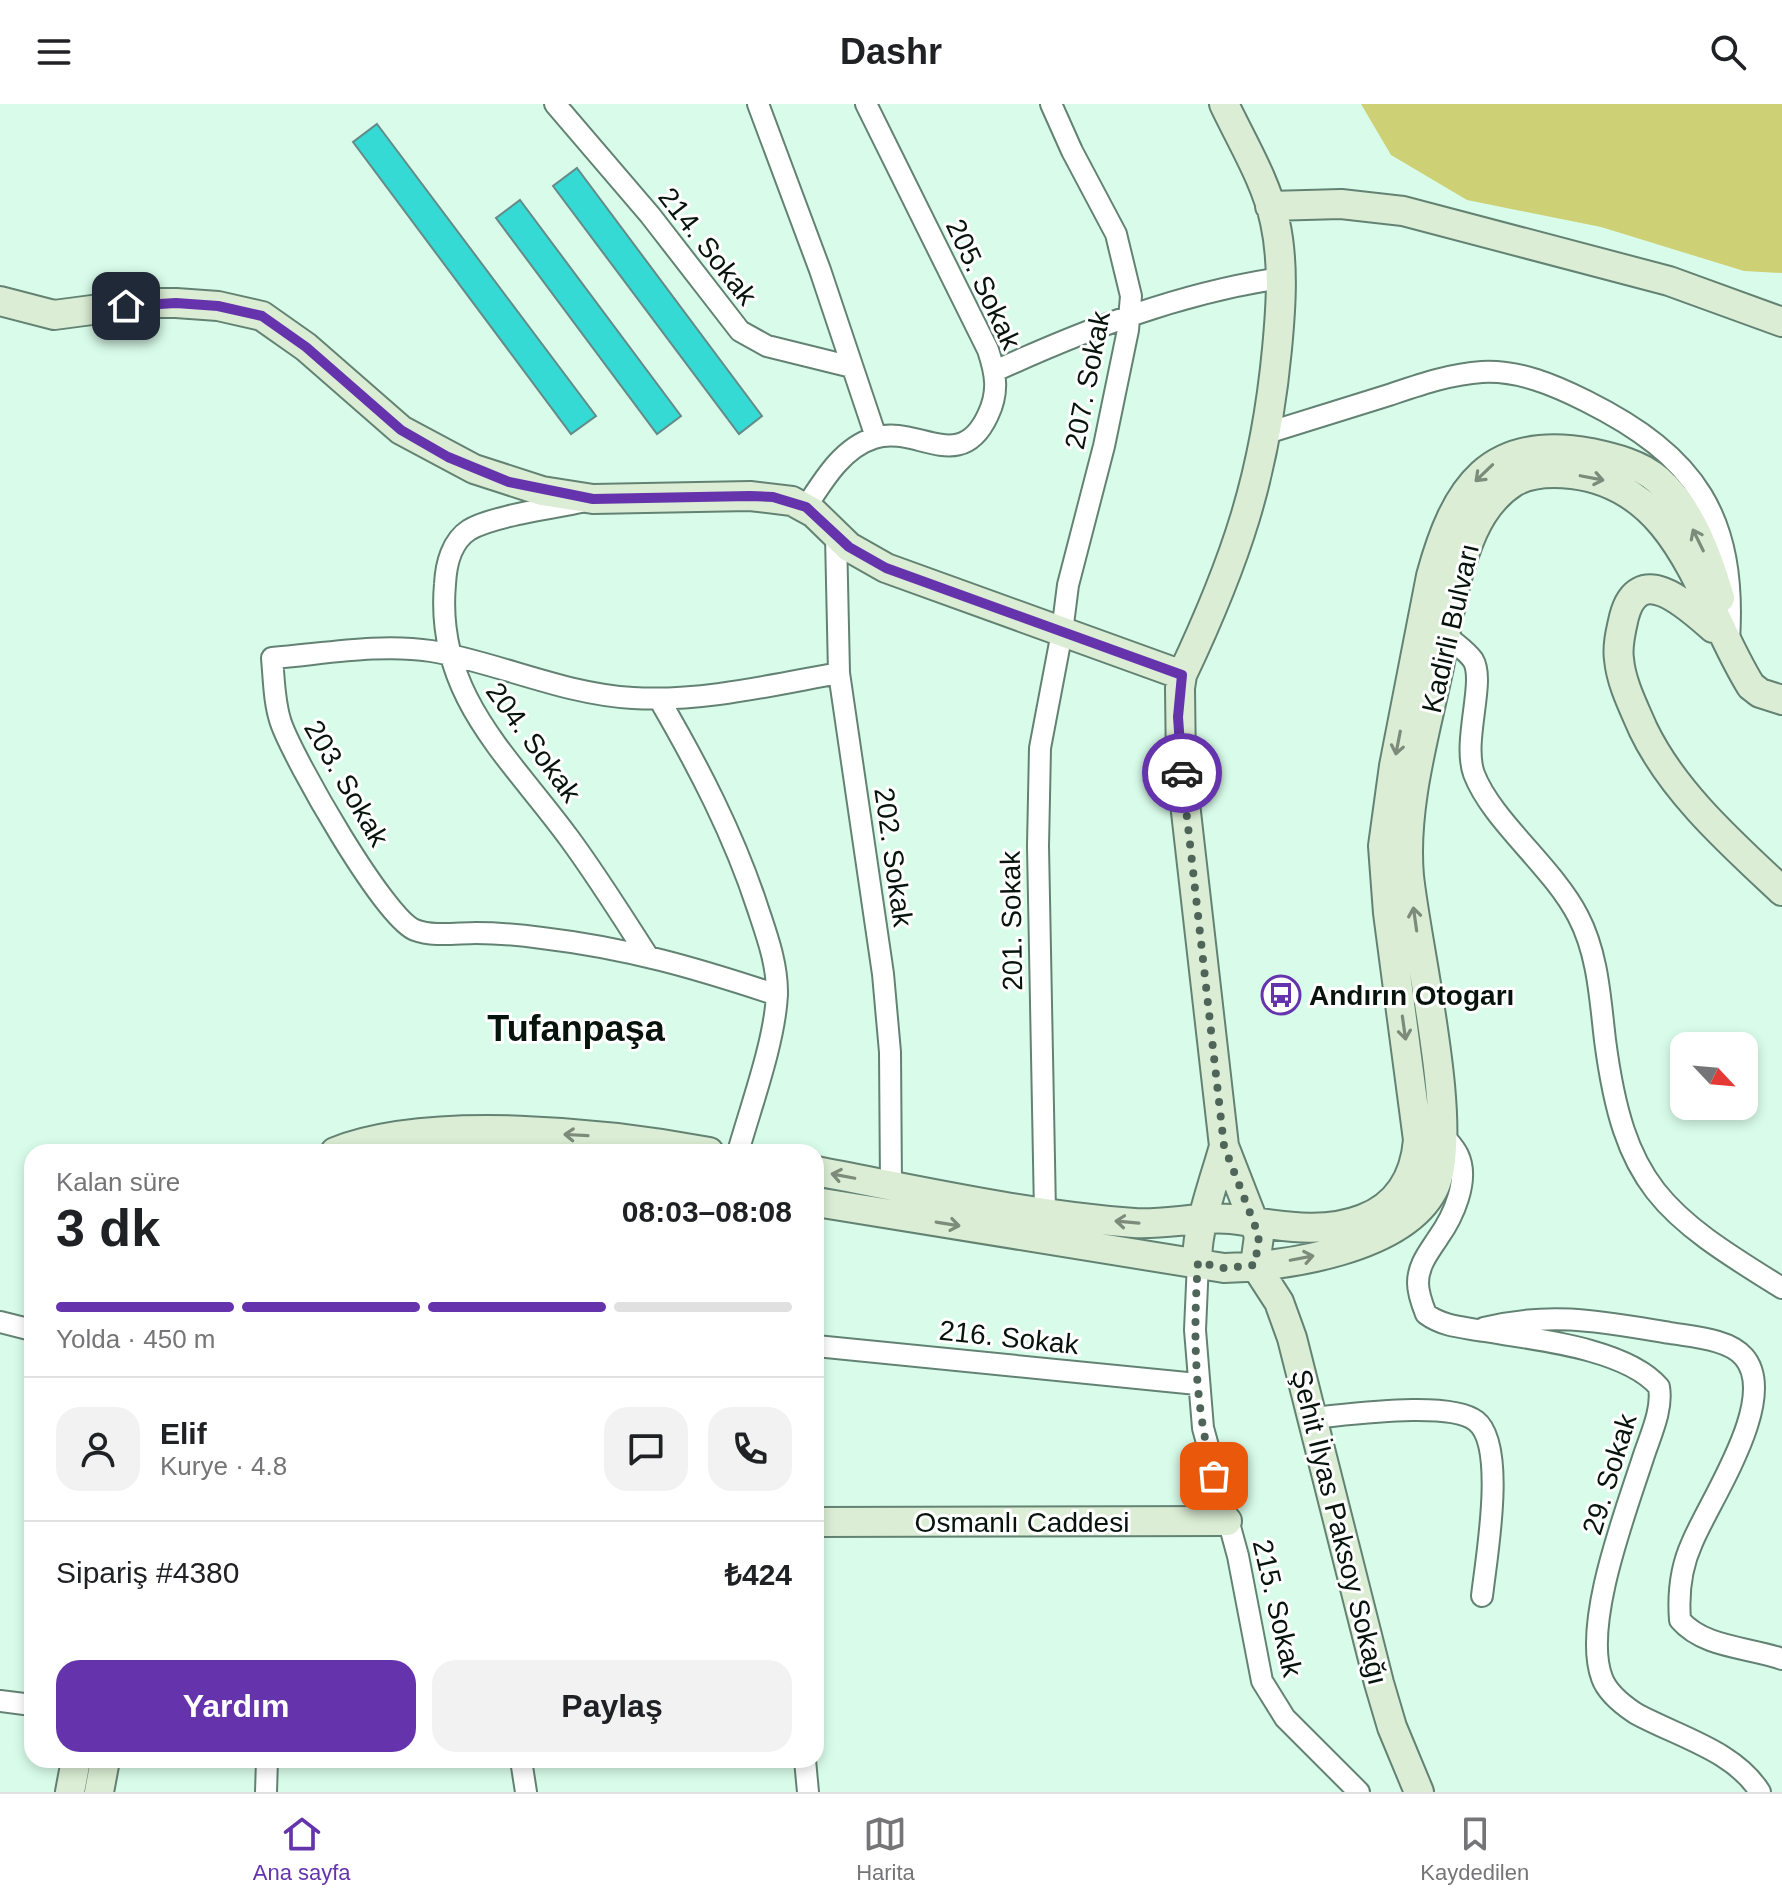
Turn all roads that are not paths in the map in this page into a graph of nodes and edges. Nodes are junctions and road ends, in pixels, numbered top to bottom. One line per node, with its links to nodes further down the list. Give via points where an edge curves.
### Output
1 (555, 104): 11 (street, 214. Sokak, via 740,331 767,346)
2 (758, 104): 11 (street)
3 (866, 104): 12 (street, 205. Sokak)
4 (1051, 104): 9 (street, 207. Sokak, via 1116,234 1128,277)
5 (1224, 104): 6 (street)
6 (1270, 206): 7 (street); 10 (street, via 1341,204 1403,211 1669,281)
7 (1281, 278): 9 (street, via 1228,286); 13 (street)
8 (0, 301): 15 (street, via 54,315 176,303 262,316 420,442 509,482)
9 (1130, 314): 12 (street); 18 (street, 207. Sokak, via 1101,458 1070,574)
10 (1782, 322)
11 (852, 367): 14 (street)
12 (995, 371): 14 (street, 205. Sokak, via 991,408 970,441 955,446)
13 (1267, 433): 20 (street, via 1460,375 1505,373 1555,386 1660,445 1692,480 1724,543 1732,599); 23 (street, via 1242,535)
14 (876, 437): 16 (street, via 832,469)
15 (593, 499): 16 (street, via 750,496); 21 (street, 204. Sokak, via 485,524 457,541 445,574)
16 (806, 507): 17 (street)
17 (836, 536): 18 (street, via 886,568); 22 (street, 202. Sokak)
18 (1062, 632): 23 (street); 37 (street, 201. Sokak, via 1037,791)
19 (1446, 635): 20 (street, Kadirli Bulvarı, one-way to 20, via 1465,553 1493,498 1529,475 1561,473 1610,482 1648,507 1669,530); 29 (street, Kadirli Bulvarı, one-way to 19, via 1408,841); 42 (street, via 1476,667 1470,751 1480,786 1553,878 1587,936 1611,1084 1634,1159 1673,1213 1724,1253)
20 (1729, 641): 25 (street, via 1751,686); 26 (street, via 1672,595 1650,589 1626,609 1619,660 1644,731 1669,769 1712,822); 39 (street, Kadirli Bulvarı, one-way to 39, via 1700,543 1680,506 1645,470 1585,452 1539,451 1493,463 1467,490 1447,525 1431,576 1383,846 1415,1108 1414,1169 1394,1199 1361,1220 1307,1228)
21 (449, 656): 24 (street, 203. Sokak, via 600,695); 27 (street, 204. Sokak, via 475,716 568,836); 27 (street, 203. Sokak, via 375,650 272,658 281,724 346,843 393,910 415,930 539,937)
22 (839, 673): 24 (street, 203. Sokak); 35 (street, 202. Sokak, via 888,1021)
23 (1182, 675): 33 (street, via 1181,768)
24 (659, 699): 28 (street, via 740,858 771,947)
25 (1782, 700)
26 (1782, 891)
27 (647, 955): 28 (street, 203. Sokak)
28 (777, 995): 32 (street)
29 (1443, 1135): 41 (street, Kadirli Bulvarı, one-way to 29, via 1378,1238 1407,1222 1439,1179); 45 (street, 29. Sokak, via 1458,1154 1461,1185 1453,1213 1425,1256 1418,1283 1426,1314 1446,1325)
30 (360, 1144): 31 (street, one-way to 30, via 473,1132)
31 (655, 1144)
32 (740, 1144)
33 (1224, 1146): 38 (street); 39 (street)
34 (824, 1173): 35 (street, Kadirli Bulvarı, one-way to 34)
35 (891, 1186): 37 (street, Kadirli Bulvarı)
36 (824, 1203): 40 (street, Kadirli Bulvarı, one-way to 40)
37 (1045, 1212): 38 (street, Kadirli Bulvarı, one-way to 37, via 1134,1223)
38 (1205, 1220): 39 (street, Kadirli Bulvarı); 40 (street, via 1196,1240)
39 (1256, 1224): 41 (street, via 1260,1245)
40 (1198, 1262): 41 (street, Kadirli Bulvarı, via 1224,1268); 47 (street, 215. Sokak)
41 (1255, 1265): 48 (street, Şehit İlyas Paksoy Sokağı, via 1286,1319)
42 (1782, 1288)
43 (0, 1322): 44 (street)
44 (24, 1328)
45 (1478, 1330): 52 (street, via 1535,1317 1562,1318 1699,1338 1743,1355 1754,1380 1748,1421 1691,1544 1681,1583 1680,1620 1703,1638); 67 (street, 29. Sokak, via 1602,1356 1639,1371 1659,1387 1658,1412 1622,1522 1600,1615 1602,1680 1624,1706 1723,1758)
46 (824, 1347): 47 (street, 216. Sokak)
47 (1197, 1384): 49 (street, 215. Sokak, via 1208,1454)
48 (1311, 1418): 51 (street, via 1427,1411 1465,1415 1481,1426 1492,1469); 66 (street, Şehit İlyas Paksoy Sokağı, via 1383,1697)
49 (1227, 1521): 50 (street, Osmanlı Caddesi); 65 (street, 215. Sokak, via 1262,1681 1285,1718)
50 (824, 1522)
51 (1482, 1596)
52 (1782, 1659)
53 (0, 1701): 54 (street)
54 (24, 1704)
55 (74, 1768): 60 (street)
56 (104, 1768): 61 (street)
57 (267, 1768): 62 (street)
58 (522, 1768): 63 (street)
59 (806, 1768): 64 (street)
60 (70, 1792)
61 (99, 1792)
62 (266, 1792)
63 (526, 1792)
64 (808, 1792)
65 (1359, 1792)
66 (1419, 1792)
67 (1760, 1792)

